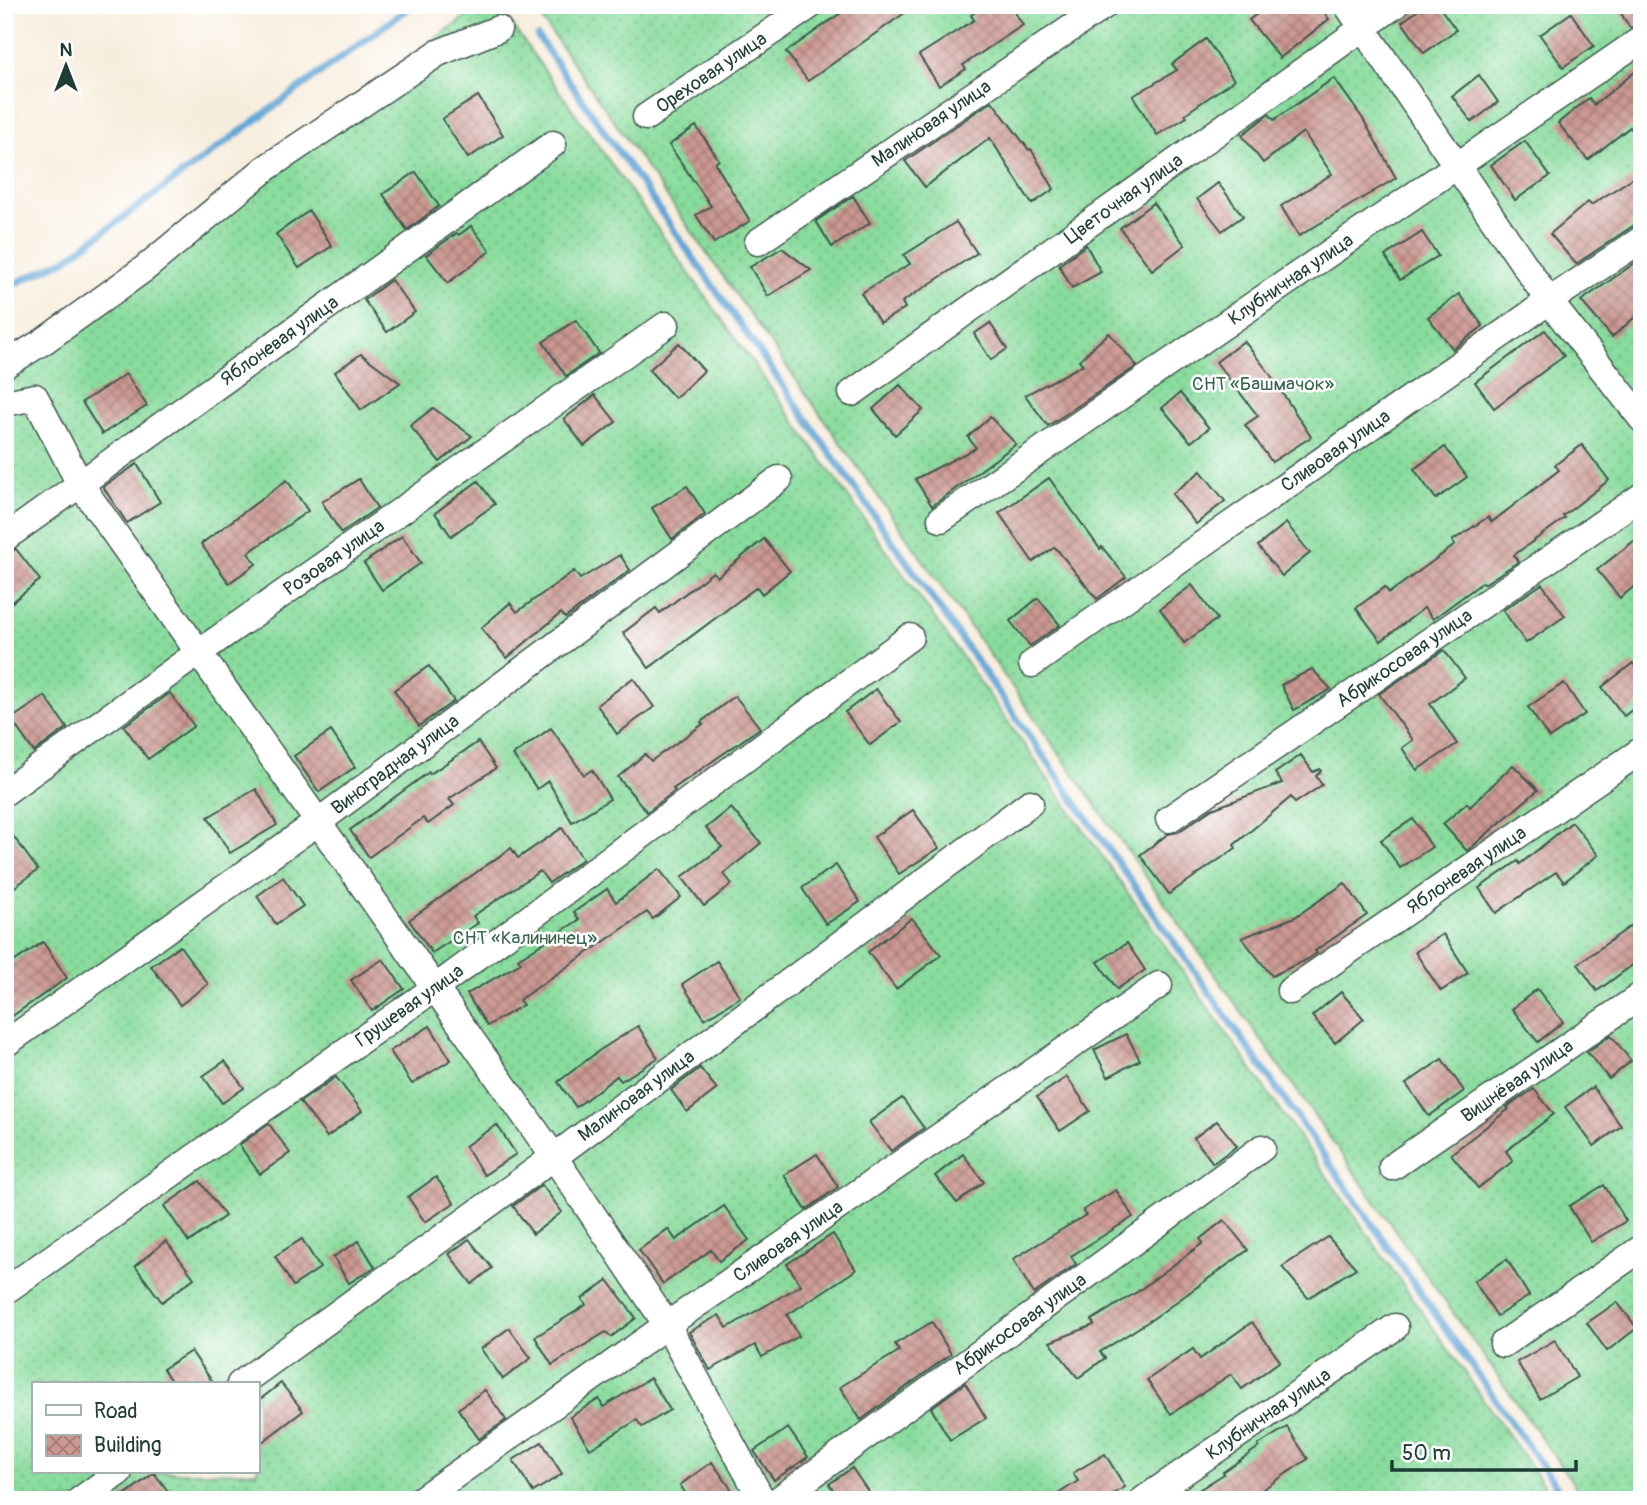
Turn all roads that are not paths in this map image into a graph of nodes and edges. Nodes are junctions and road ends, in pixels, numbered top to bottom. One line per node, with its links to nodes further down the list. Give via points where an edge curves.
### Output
1 (811, 5): 8 (street, Ореховая улица)
2 (1105, 5): 12 (street, Малиновая улица)
3 (1347, 5): 5 (street)
4 (1395, 5): 5 (street, Цветочная улица)
5 (1364, 27): 10 (street); 16 (street, Цветочная улица)
6 (498, 29): 15 (street, via 438,53 266,168 144,270)
7 (1642, 39): 10 (street, Клубничная улица)
8 (646, 117)
9 (553, 144): 20 (street, Яблоневая улица)
10 (1459, 166): 13 (street); 22 (street, Клубничная улица)
11 (1642, 239): 13 (street, Сливовая улица)
12 (758, 242)
13 (1549, 300): 18 (street); 26 (street, Сливовая улица)
14 (666, 325): 25 (street, Розовая улица)
15 (5, 365)
16 (852, 393)
17 (5, 402): 20 (street, via 35,397)
18 (1642, 419)
19 (779, 479): 31 (street, Виноградная улица)
20 (80, 484): 23 (street, Яблоневая улица); 25 (street)
21 (1642, 496): 30 (street, Абрикосовая улица)
22 (941, 519)
23 (5, 538)
24 (910, 637): 33 (street, Грушевая улица)
25 (198, 653): 28 (street, Розовая улица); 31 (street)
26 (1031, 664)
27 (1642, 750): 34 (street, Яблоневая улица)
28 (5, 792)
29 (1030, 803): 38 (street, Малиновая улица)
30 (1168, 819)
31 (318, 822): 33 (street); 36 (street, Виноградная улица)
32 (1159, 985): 42 (street, Сливовая улица)
33 (435, 988): 38 (street); 41 (street, Грушевая улица)
34 (1290, 991)
35 (1642, 995): 39 (street, Вишнёвая улица)
36 (5, 1044)
37 (1262, 1148): 50 (street, Абрикосовая улица)
38 (554, 1157): 42 (street); 45 (street, Малиновая улица)
39 (1392, 1167)
40 (1642, 1248): 44 (street)
41 (5, 1291)
42 (667, 1325): 48 (street, Сливовая улица); 49 (street)
43 (1395, 1327): 51 (street, Клубничная улица)
44 (1503, 1344)
45 (243, 1382)
46 (116, 1474): 47 (street)
47 (80, 1500)
48 (420, 1500)
49 (762, 1500)
50 (778, 1500)
51 (1143, 1500)

